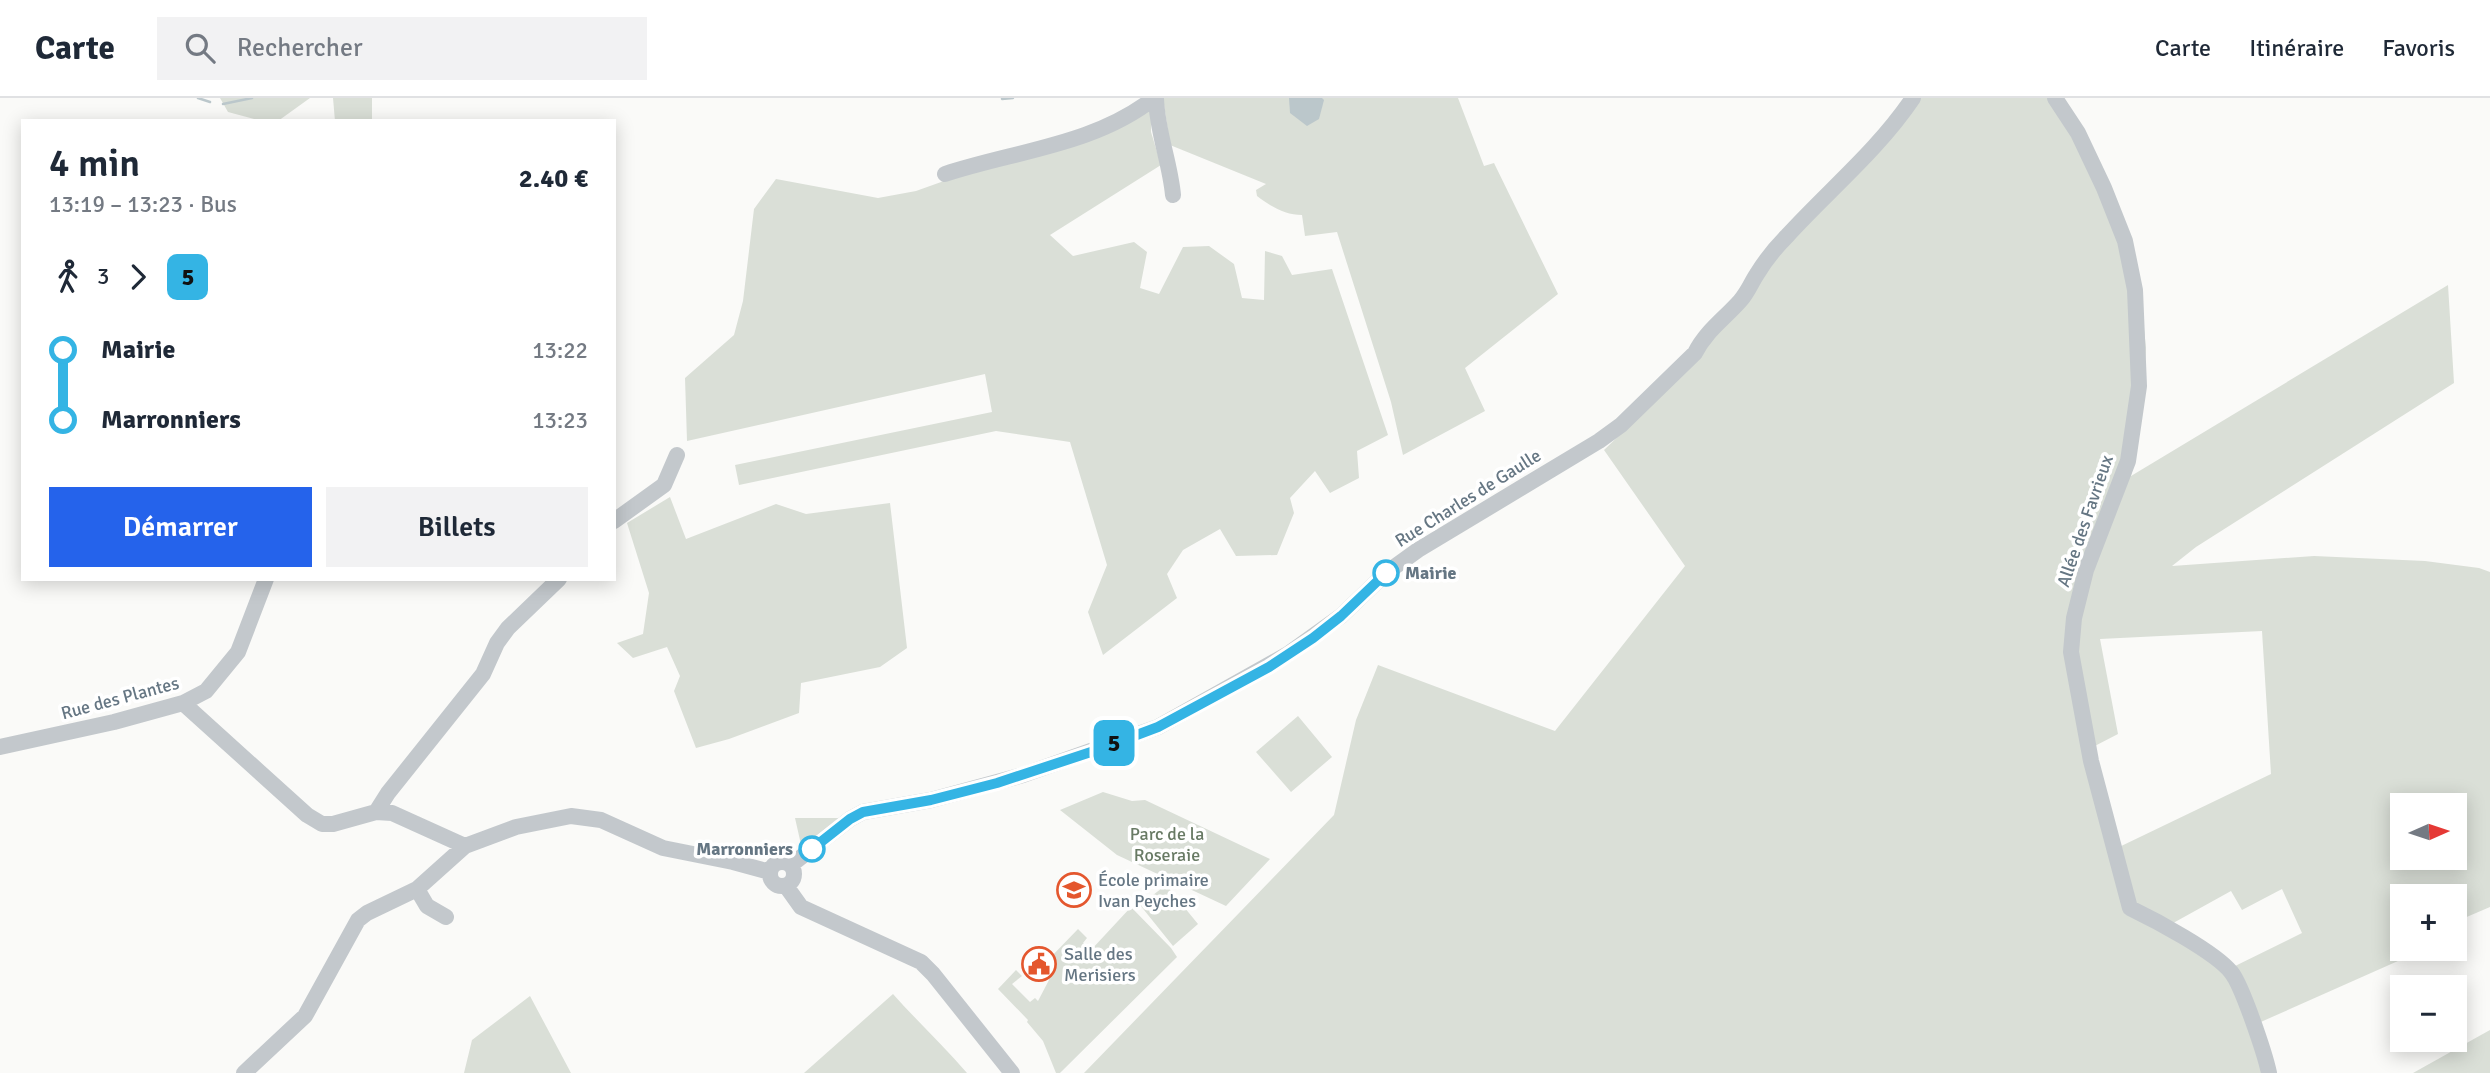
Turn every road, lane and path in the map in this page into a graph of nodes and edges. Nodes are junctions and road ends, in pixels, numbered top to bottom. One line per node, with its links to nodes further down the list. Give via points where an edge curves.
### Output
1 (1155, 98): 4 (street, via 1115,124 1088,134); 5 (street)
2 (1913, 98): 14 (street, Rue Charles de Gaulle, via 1878,144 1784,238 1751,287 1695,353 1621,425 1418,550 1313,638 1158,727 997,783 863,812)
3 (2054, 98): 21 (street, Allée des Favrieux, via 2078,133 2104,188 2125,241 2135,290 2140,386 2128,461 2085,570 2074,618 2071,652 2091,761 2130,908 2220,960 2233,974)
4 (944, 174)
5 (1173, 195)
6 (677, 455): 7 (street, via 664,485)
7 (616, 520)
8 (265, 581): 10 (street, Rue des Plantes, via 238,652 206,691)
9 (557, 581): 12 (street, via 508,628 483,674)
10 (183, 703): 11 (street, Rue des Plantes); 12 (street, via 307,816 334,824)
11 (0, 747)
12 (376, 812): 13 (street, via 392,813)
13 (466, 846): 15 (street, via 537,822 584,817 663,848); 17 (street)
14 (791, 865): 15 (street, via 778,862); 16 (street, via 793,880)
15 (770, 872): 16 (street, via 776,885)
16 (786, 886): 20 (street, via 802,907 921,962)
17 (417, 889): 18 (street, via 427,906); 19 (street, via 358,920 305,1016)
18 (446, 917)
19 (244, 1073)
20 (1012, 1073)
21 (2269, 1073)

